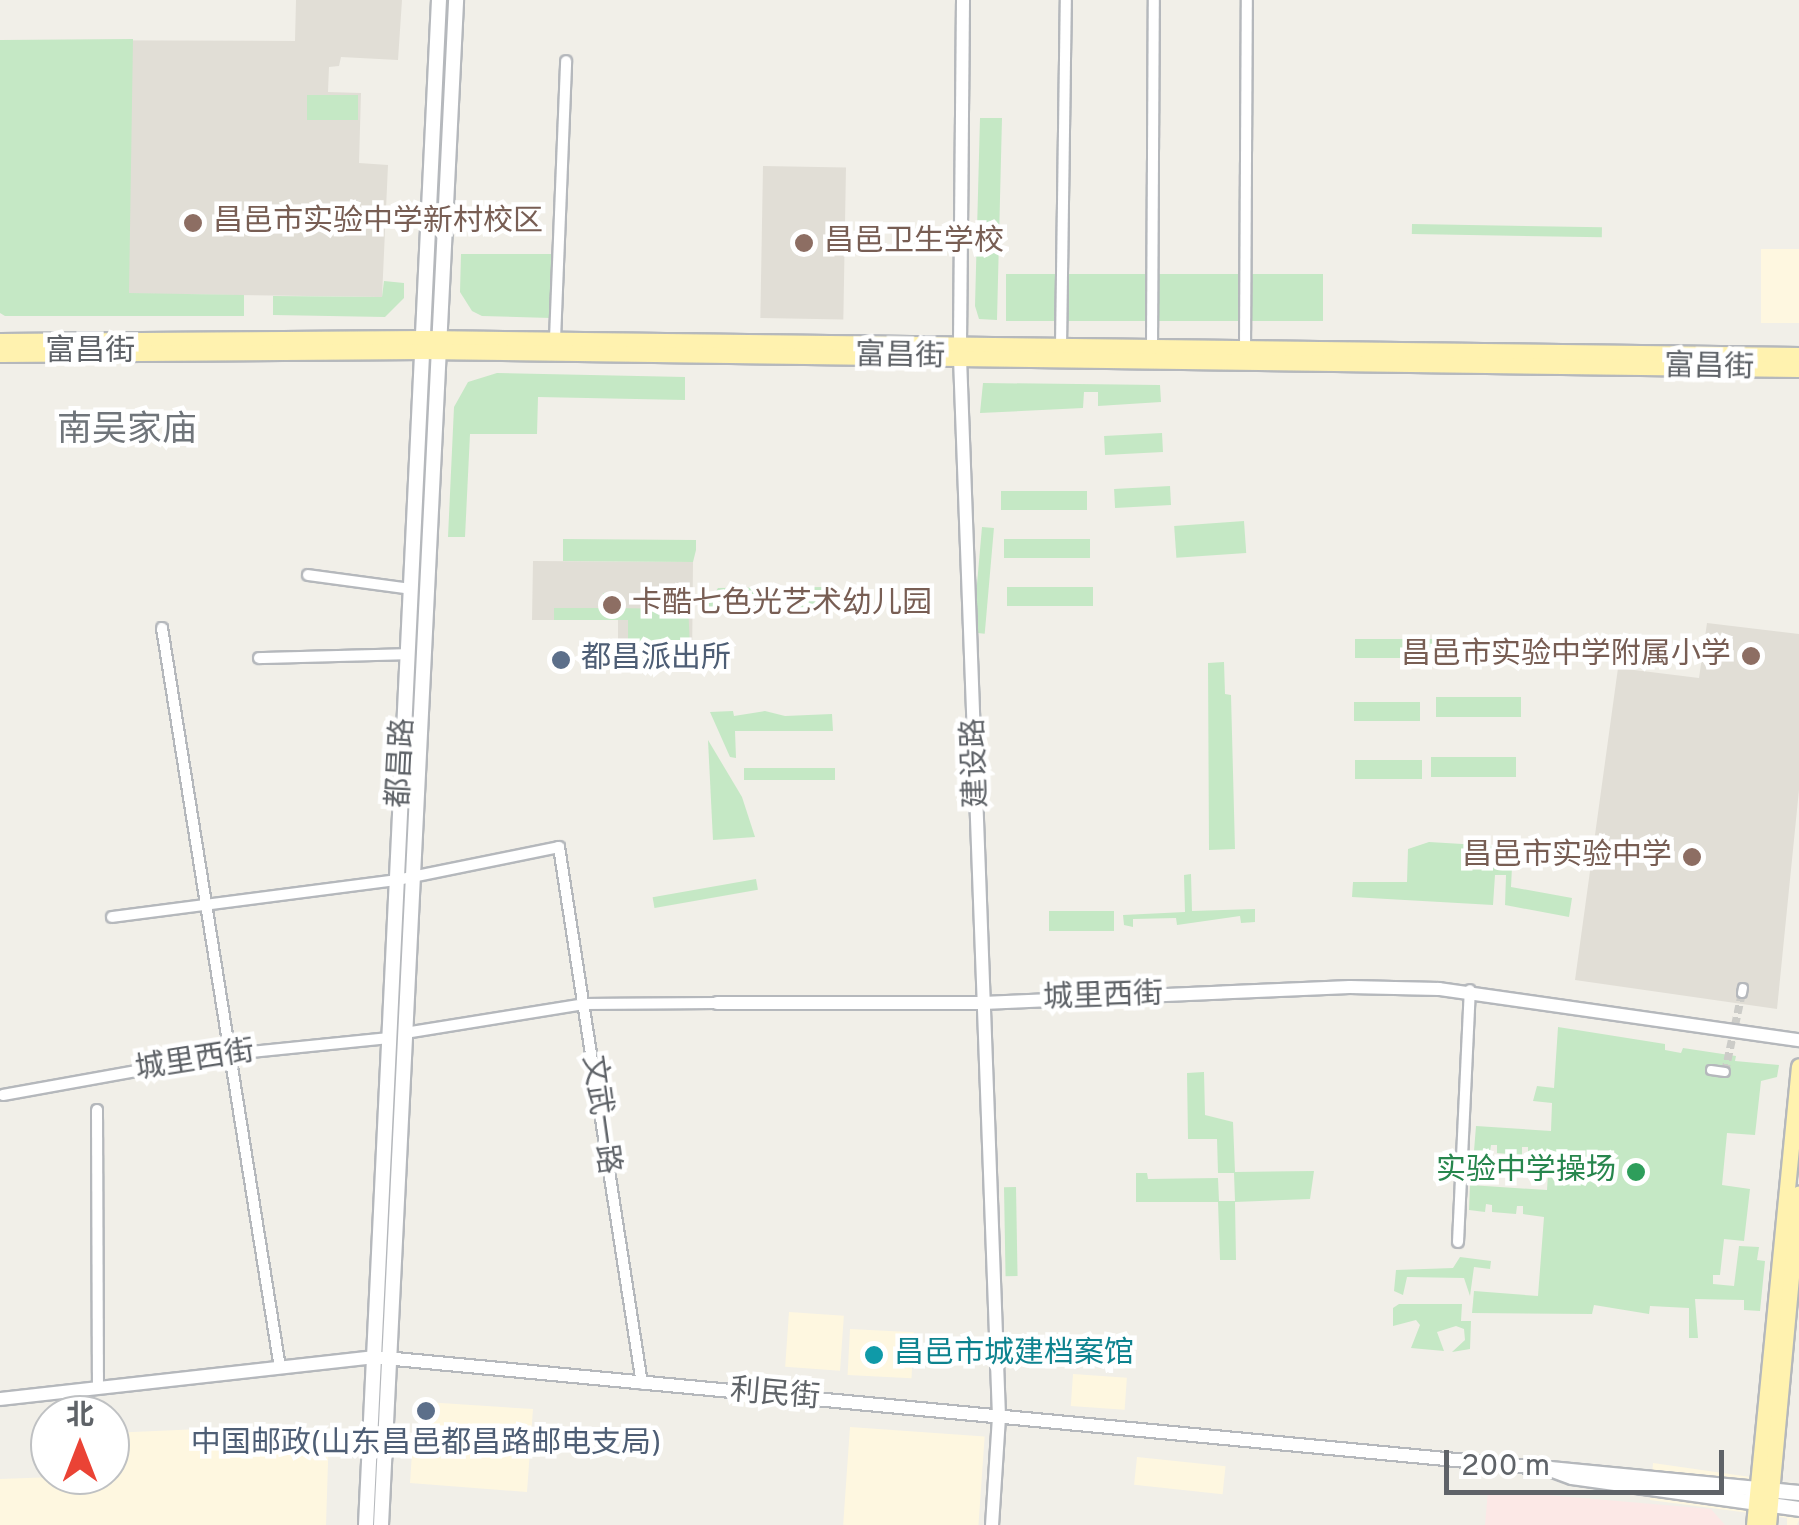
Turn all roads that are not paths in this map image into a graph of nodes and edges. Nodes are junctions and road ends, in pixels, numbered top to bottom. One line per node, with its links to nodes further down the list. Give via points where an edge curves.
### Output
1 (439, 0): 10 (main road, 都昌路)
2 (456, 0): 10 (main road, 都昌路)
3 (963, 0): 14 (street, 建设路)
4 (1066, 0): 11 (street)
5 (1154, 0): 12 (street)
6 (1247, 0): 13 (street)
7 (566, 61): 8 (street)
8 (555, 339): 10 (main road, 富昌街); 14 (main road, 富昌街)
9 (0, 341): 10 (main road, 富昌街)
10 (432, 344): 14 (main road, 富昌街); 15 (main road, 富昌街); 19 (main road, 都昌路); 23 (main road)
11 (1061, 346): 12 (main road, 富昌街); 14 (main road, 富昌街)
12 (1152, 347): 13 (main road, 富昌街)
13 (1244, 348): 16 (main road, 富昌街)
14 (961, 352): 17 (main road, 富昌街); 29 (street, 建设路)
15 (0, 354)
16 (1799, 356)
17 (1799, 369)
18 (308, 575): 19 (street)
19 (412, 589): 21 (main road, 都昌路)
20 (162, 628): 24 (street)
21 (408, 654): 22 (street); 23 (main road, 都昌路)
22 (259, 658)
23 (405, 878): 24 (street); 28 (street, 文武一路, via 559,847); 30 (main road); 31 (main road, 都昌路)
24 (208, 903): 25 (street); 33 (street)
25 (112, 917)
26 (1470, 990): 29 (street, 城里西街, via 1350,987); 32 (street, 城里西街); 40 (street)
27 (717, 1003): 28 (street, 城里西街); 29 (street, 城里西街)
28 (584, 1004): 30 (street, 城里西街); 43 (street, 文武一路)
29 (983, 1004): 46 (street, 建设路)
30 (405, 1032): 41 (main road)
31 (390, 1038): 33 (street, 城里西街); 41 (main road, 都昌路)
32 (1799, 1040)
33 (230, 1054): 37 (street, 城里西街); 42 (street)
34 (1799, 1066): 49 (main road)
35 (1711, 1070): 36 (street)
36 (1725, 1072)
37 (3, 1095)
38 (97, 1110): 44 (street)
39 (1799, 1193): 49 (main road)
40 (1458, 1242)
41 (381, 1357): 42 (street, 利民街); 43 (street, 利民街); 51 (main road, 都昌路); 52 (main road, 都昌路)
42 (280, 1368): 44 (street, 利民街)
43 (642, 1384): 46 (street, 利民街)
44 (98, 1388): 45 (street, 利民街)
45 (0, 1398)
46 (999, 1417): 47 (street, 利民街); 53 (street, 建设路)
47 (1550, 1469): 49 (main road, 利民街)
48 (1799, 1492): 49 (main road, 利民街)
49 (1763, 1496): 50 (main road, 利民街); 54 (main road); 55 (main road)
50 (1799, 1510)
51 (366, 1525)
52 (380, 1525)
53 (992, 1525)
54 (1754, 1525)
55 (1768, 1525)

